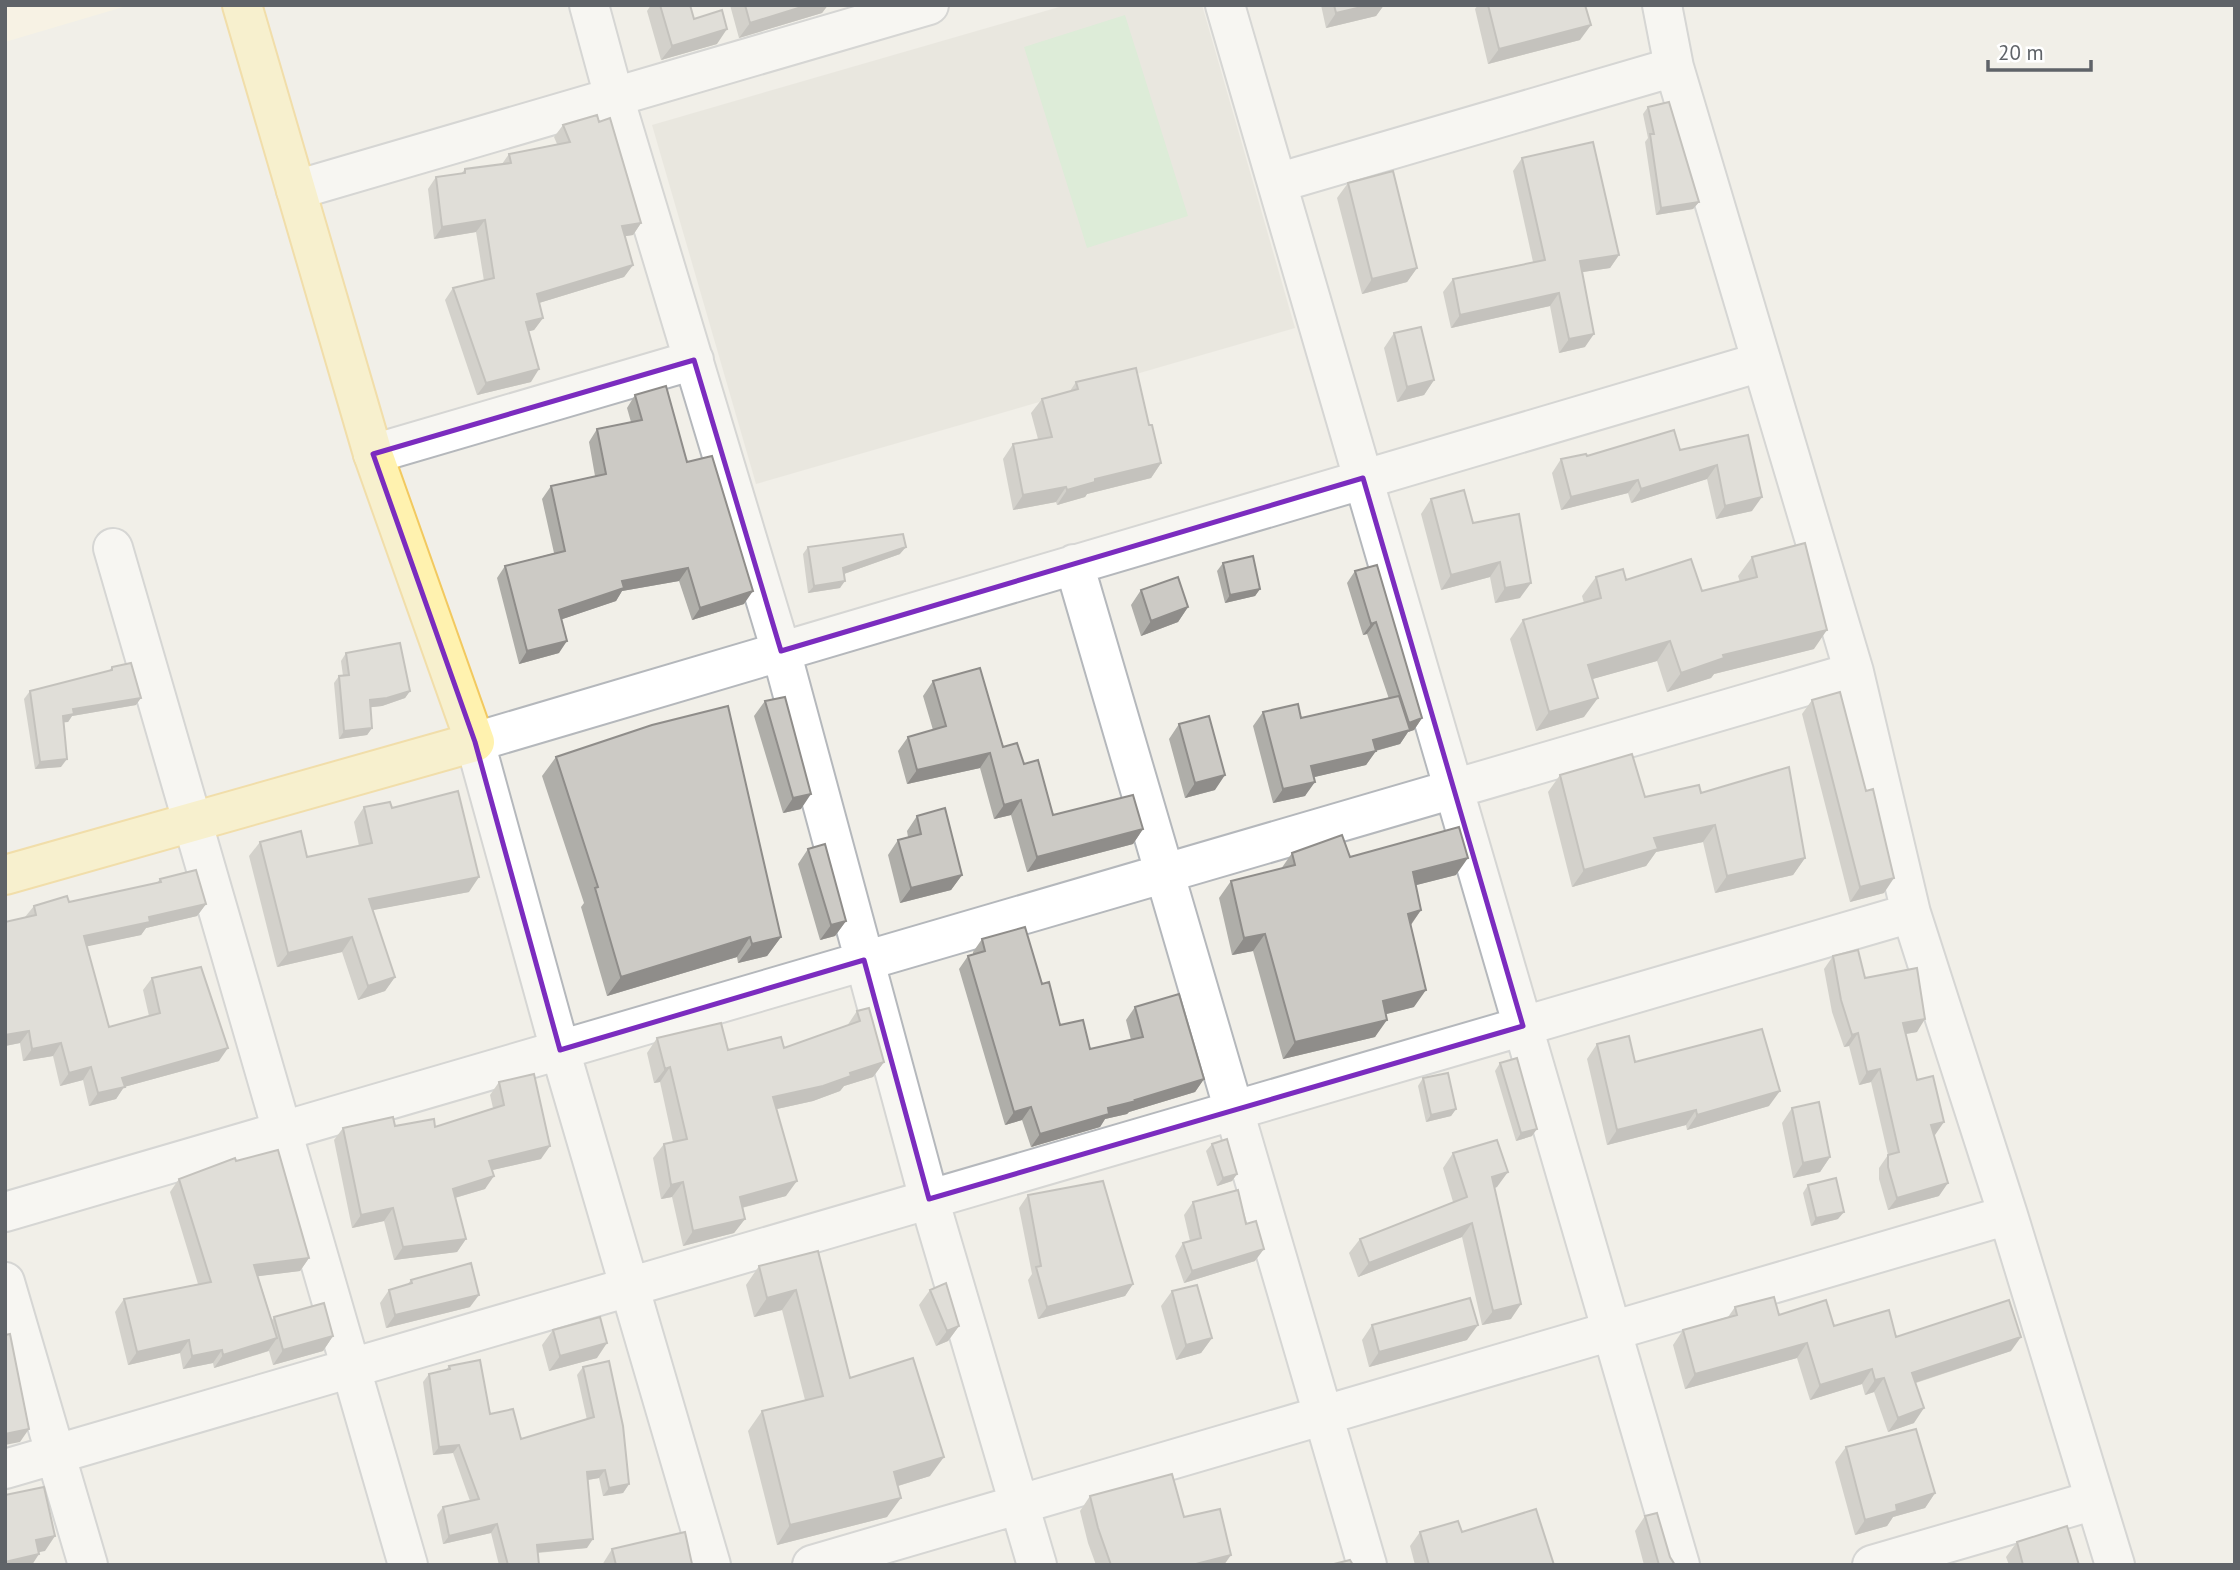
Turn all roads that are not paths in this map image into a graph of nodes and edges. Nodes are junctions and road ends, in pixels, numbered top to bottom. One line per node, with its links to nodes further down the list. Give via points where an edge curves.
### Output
1 (242, 5): 9 (main road)
2 (589, 5): 7 (street)
3 (1226, 5): 8 (street)
4 (1662, 5): 6 (street)
5 (913, 7): 7 (street)
6 (1674, 67): 8 (street); 11 (street)
7 (614, 97): 9 (street); 10 (street)
8 (1277, 183): 13 (street)
9 (296, 190): 12 (main road)
10 (694, 360): 12 (street); 16 (street)
11 (1761, 362): 13 (street); 17 (street)
12 (373, 454): 18 (main road)
13 (1363, 478): 15 (street); 19 (street)
14 (113, 548): 20 (street)
15 (1074, 564): 16 (street); 21 (street)
16 (781, 651): 18 (street); 24 (street)
17 (1854, 672): 19 (street); 23 (street)
18 (475, 742): 20 (main road); 26 (street)
19 (1454, 789): 21 (street); 25 (street)
20 (192, 820): 22 (main road); 28 (street)
21 (1165, 874): 24 (street); 27 (street)
22 (5, 875)
23 (1911, 913): 25 (street); 31 (street)
24 (864, 960): 26 (street); 29 (street)
25 (1523, 1026): 27 (street); 34 (street)
26 (560, 1050): 28 (street); 33 (street)
27 (1234, 1112): 29 (street); 36 (street)
28 (283, 1131): 30 (street); 35 (street)
29 (929, 1199): 33 (street); 40 (street)
30 (5, 1212)
31 (2008, 1215): 34 (street); 39 (street)
32 (5, 1282): 37 (street)
33 (631, 1286): 35 (street); 43 (street)
34 (1612, 1331): 36 (street); 47 (street)
35 (351, 1368): 37 (street); 42 (street)
36 (1324, 1416): 40 (street); 46 (street)
37 (55, 1454): 38 (street); 41 (street)
38 (5, 1469)
39 (2095, 1500): 48 (street); 49 (street)
40 (1019, 1504): 44 (street); 45 (street)
41 (88, 1565)
42 (408, 1565)
43 (711, 1565)
44 (812, 1565)
45 (1037, 1565)
46 (1367, 1565)
47 (1680, 1565)
48 (1872, 1565)
49 (2115, 1565)

